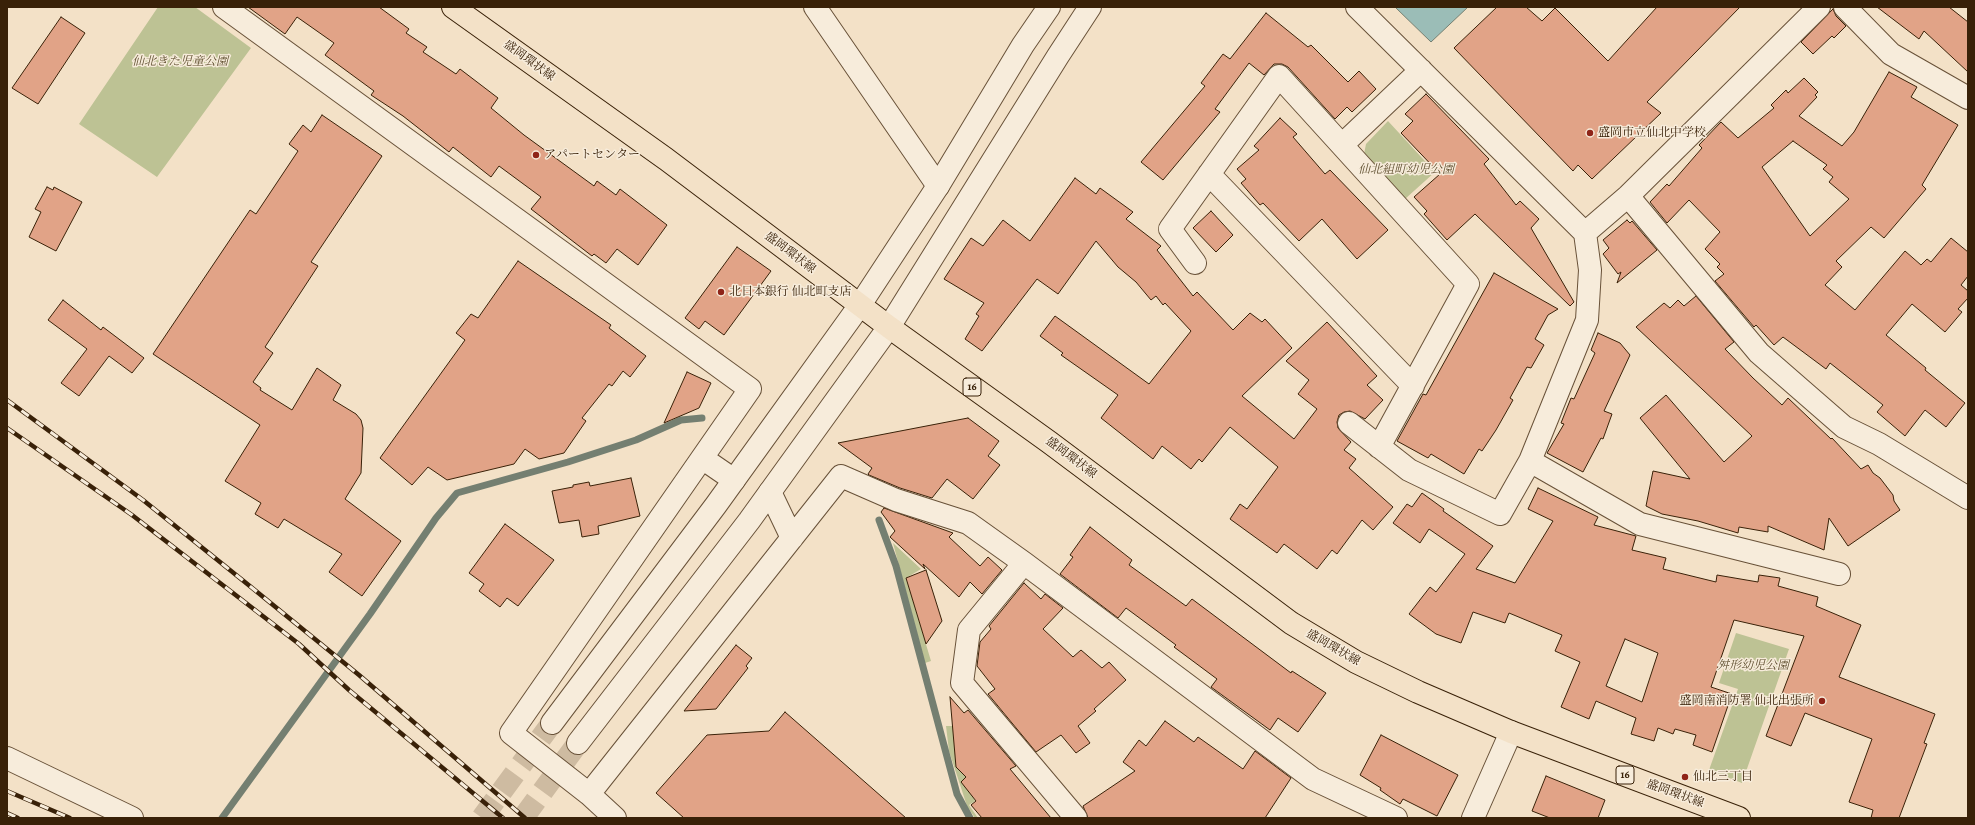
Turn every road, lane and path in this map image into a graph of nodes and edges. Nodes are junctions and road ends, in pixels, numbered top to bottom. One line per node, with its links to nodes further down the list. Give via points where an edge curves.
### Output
1 (224, 7): 22 (street, via 750,389)
2 (453, 7): 17 (main road, 盛岡環状線 / 16, via 666,159)
3 (815, 7): 13 (street)
4 (1049, 7): 13 (street, via 1023,45)
5 (1090, 7): 18 (street)
6 (1356, 7): 9 (street)
7 (1819, 7): 14 (street)
8 (1845, 7): 10 (street, via 1891,54)
9 (1420, 70): 11 (street); 15 (street)
10 (1968, 98)
11 (1342, 145): 12 (street, via 1279,76); 19 (street, via 1468,284)
12 (1209, 174): 16 (street, via 1170,229); 19 (street)
13 (938, 186): 17 (street)
14 (1628, 196): 15 (street); 26 (street, via 1759,353 1844,427 1879,444)
15 (1585, 233): 23 (street, via 1590,270 1587,320)
16 (1195, 263)
17 (860, 305): 18 (main road, 盛岡環状線 / 16); 24 (street)
18 (889, 327): 25 (street); 31 (main road, 盛岡環状線 / 16, via 1056,446 1291,623 1356,662)
19 (1413, 386): 21 (street)
20 (1349, 423): 21 (street)
21 (1380, 447): 23 (street, via 1409,470 1500,514)
22 (702, 458): 24 (street); 34 (street, via 511,733)
23 (1530, 461): 29 (street, via 1640,524)
24 (734, 480): 30 (street)
25 (770, 492): 27 (street); 32 (street)
26 (1968, 498)
27 (792, 538): 28 (street, via 841,476 896,500 968,524); 34 (street)
28 (1024, 562): 37 (street, via 968,630 962,683); 38 (street, via 1313,779)
29 (1839, 574)
30 (552, 723)
31 (1512, 732): 39 (street); 40 (main road, 盛岡環状線 / 16)
32 (578, 743)
33 (7, 758): 35 (street)
34 (589, 794): 36 (street)
35 (132, 818)
36 (615, 818)
37 (1076, 818)
38 (1396, 818)
39 (1473, 818)
40 (1739, 818)

